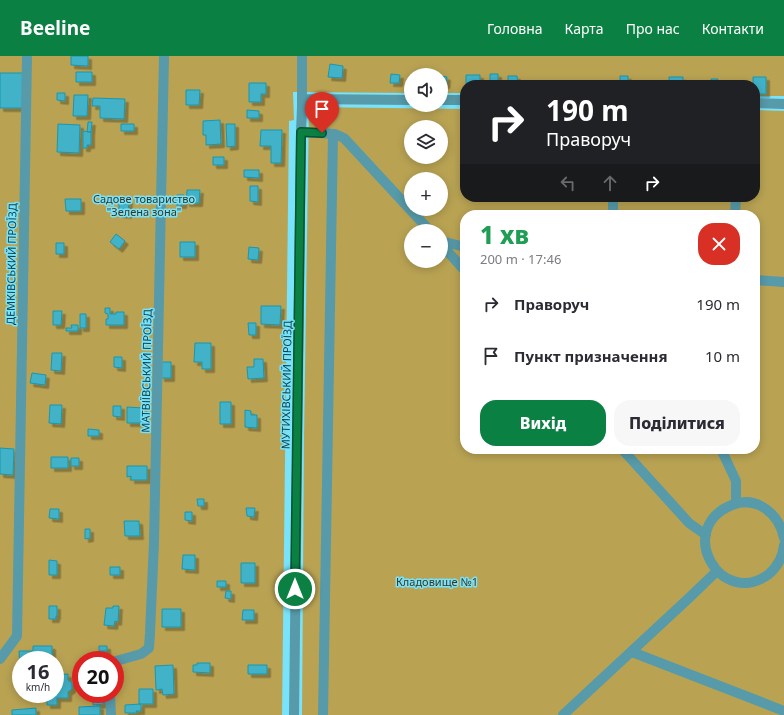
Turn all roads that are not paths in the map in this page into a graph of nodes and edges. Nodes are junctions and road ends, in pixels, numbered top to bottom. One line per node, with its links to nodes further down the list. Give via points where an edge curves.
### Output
1 (27, 56): 29 (lane, ДЕМКІВСЬКИЙ ПРОЇЗД, via 17,636)
2 (164, 56): 30 (lane, МАТВІЇВСЬКИЙ ПРОЇЗД, via 150,633 149,648 141,654)
3 (302, 56): 4 (lane, МУТИХІВСЬКИЙ ПРОЇЗД)
4 (302, 99): 5 (lane); 10 (lane, МУТИХІВСЬКИЙ ПРОЇЗД)
5 (404, 100)
6 (448, 100): 7 (lane)
7 (460, 100)
8 (760, 104): 9 (lane)
9 (784, 104)
10 (301, 132): 11 (lane); 34 (lane, МУТИХІВСЬКИЙ ПРОЇЗД)
11 (333, 134): 12 (lane, via 348,142); 35 (lane)
12 (424, 224)
13 (448, 243): 14 (lane)
14 (460, 246)
15 (448, 251): 16 (lane)
16 (460, 266)
17 (760, 280): 18 (lane)
18 (784, 282)
19 (627, 454): 23 (lane, via 689,523)
20 (723, 454): 21 (lane, via 736,481)
21 (736, 504): 22 (lane, via 747,502); 23 (lane, via 716,515 709,524)
22 (780, 515): 24 (lane)
23 (706, 534): 27 (lane, via 707,557)
24 (784, 538)
25 (784, 545): 26 (lane)
26 (783, 556): 27 (lane, via 773,570 754,581 731,580)
27 (717, 571): 28 (lane)
28 (632, 652): 32 (lane); 36 (lane)
29 (0, 659)
30 (124, 659)
31 (110, 703): 33 (lane)
32 (784, 711)
33 (111, 715)
34 (294, 715)
35 (323, 715)
36 (563, 715)

